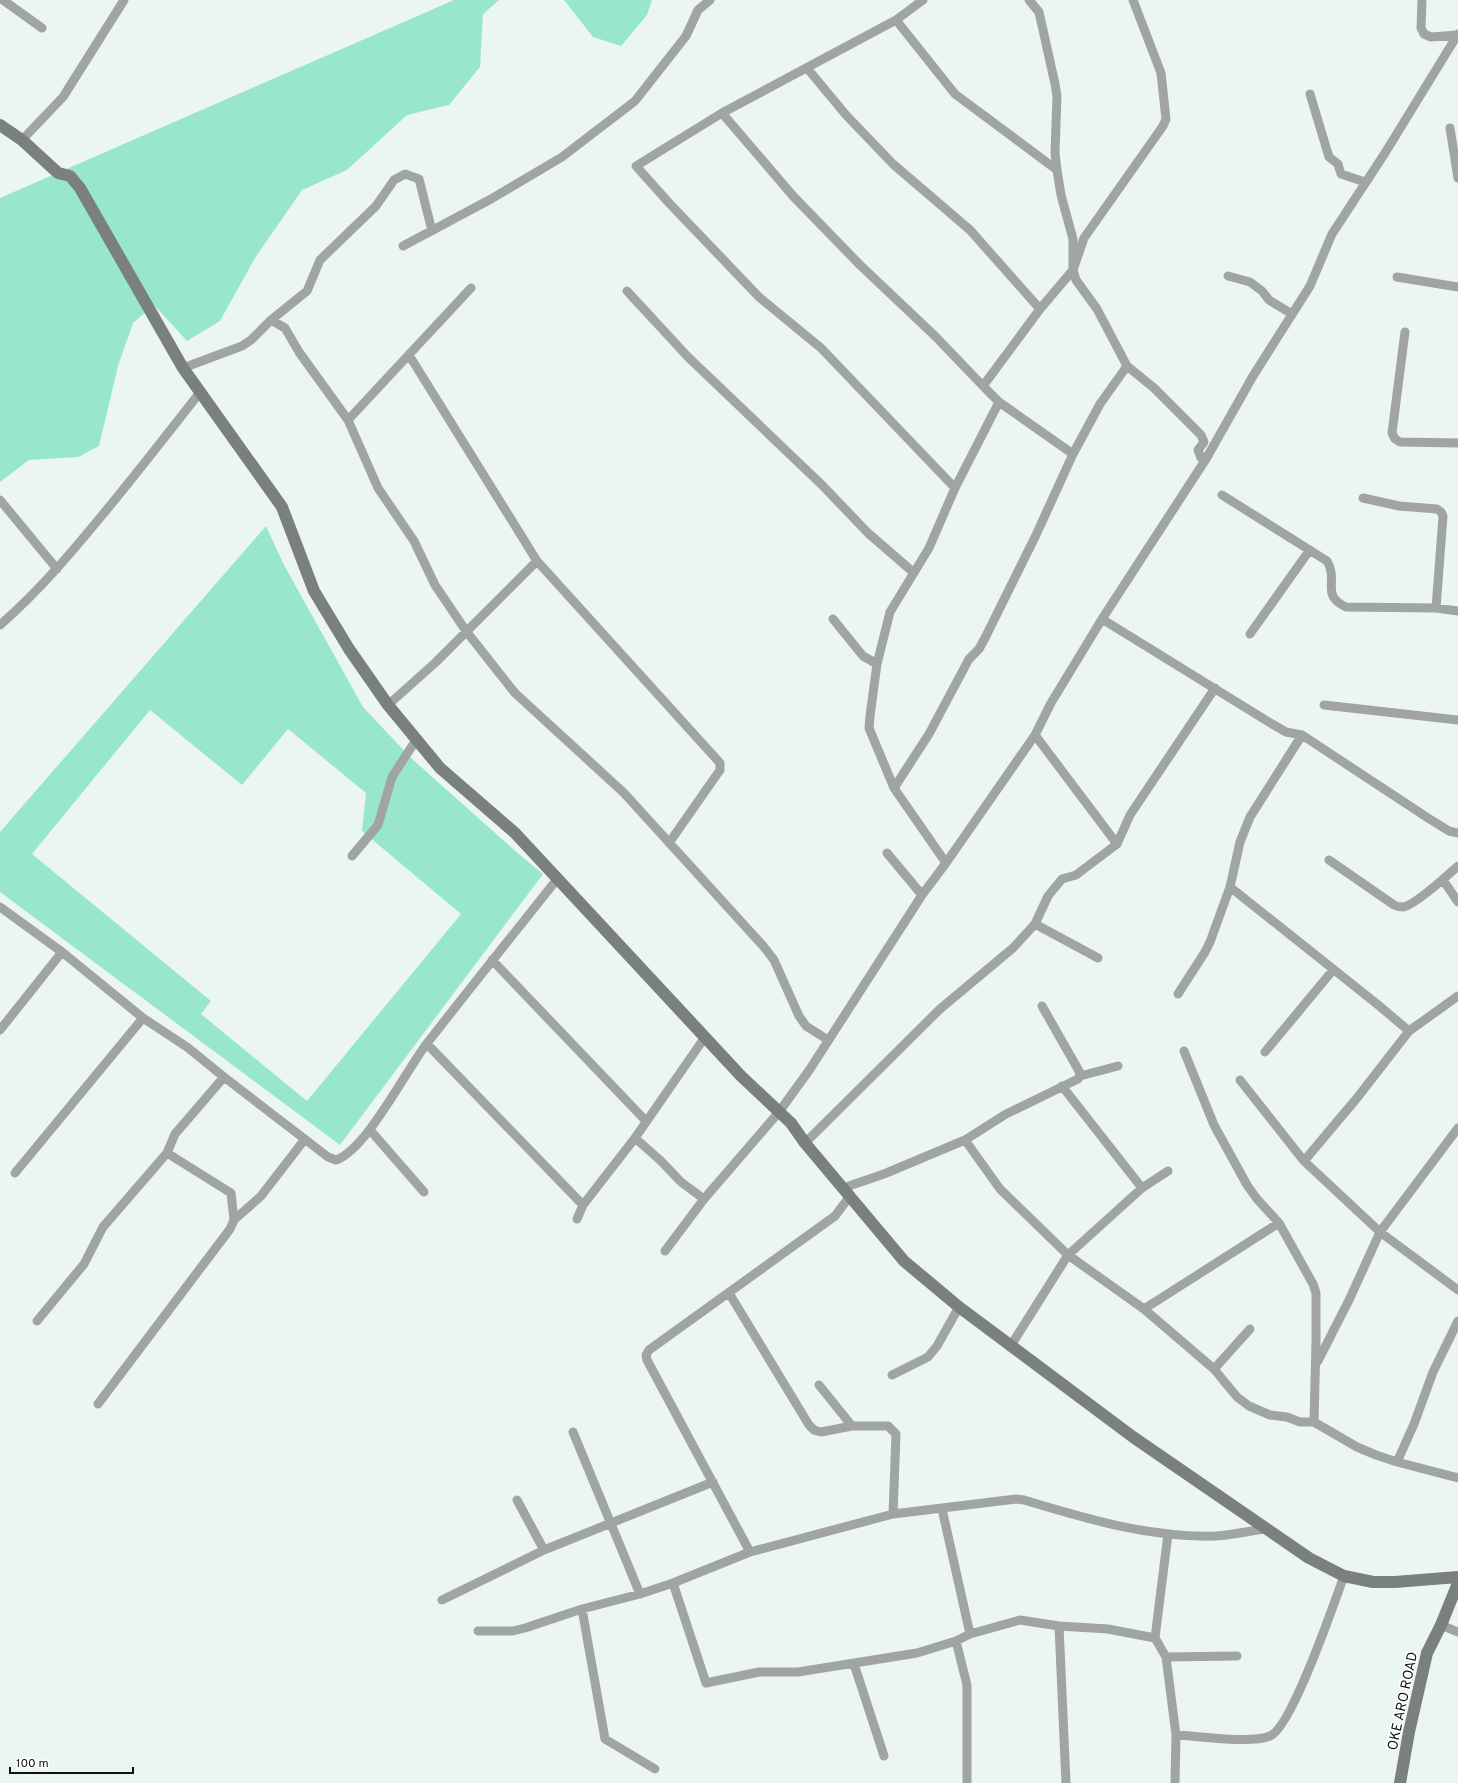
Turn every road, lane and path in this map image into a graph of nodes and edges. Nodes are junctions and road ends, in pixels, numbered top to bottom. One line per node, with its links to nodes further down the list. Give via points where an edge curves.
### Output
1 (3, 0): 9 (street)
2 (124, 0): 16 (street, via 63,97)
3 (710, 0): 20 (street, via 698,10 686,36 635,102 562,156)
4 (923, 0): 8 (street)
5 (1029, 0): 17 (street, via 1039,12 1057,96)
6 (1133, 0): 22 (street, via 1161,73 1166,119 1159,133 1084,238)
7 (1422, 0): 10 (street, via 1421,28 1424,34 1431,37)
8 (896, 20): 11 (street); 17 (street, via 955,94)
9 (42, 28)
10 (1458, 35): 19 (street)
11 (807, 68): 13 (street); 28 (street, via 846,115 893,164 970,230)
12 (1310, 94): 19 (street, via 1329,157 1338,164 1342,174)
13 (722, 113): 35 (street, via 793,196); 42 (street, via 636,166 759,297 821,348)
14 (0, 125): 16 (street)
15 (1450, 128): 18 (street)
16 (22, 140): 33 (street, via 58,173 70,176 76,182)
17 (1057, 170): 22 (street, via 1073,239)
18 (1458, 178)
19 (1365, 182): 29 (street, via 1332,234 1310,286)
20 (432, 231): 21 (street); 30 (street, via 419,179 405,174 394,180 376,206 320,260 307,291)
21 (403, 246)
22 (1073, 270): 28 (street); 34 (street)
23 (1228, 276): 29 (street, via 1250,282 1269,300)
24 (1396, 277): 26 (street)
25 (471, 288): 32 (street)
26 (1458, 288)
27 (627, 291): 49 (street, via 688,358 822,485 868,533)
28 (1040, 309): 35 (street)
29 (1292, 314): 41 (street)
30 (271, 320): 33 (street, via 242,346); 38 (street, via 285,328 299,352)
31 (1405, 332): 39 (street, via 1392,433 1400,442)
32 (409, 354): 38 (street); 47 (street)
33 (181, 364): 36 (street)
34 (1127, 366): 40 (street, via 1100,404); 41 (street, via 1154,388 1201,435 1204,442 1198,450 1201,458)
35 (983, 386): 37 (street)
36 (200, 391): 48 (street, via 156,450); 59 (street, via 282,508 314,591)
37 (999, 402): 40 (street); 42 (street)
38 (348, 420): 55 (street, via 378,488 414,540 435,585)
39 (1458, 443)
40 (1073, 454): 65 (street, via 985,638 979,649 968,659 929,734)
41 (1206, 459): 53 (street)
42 (954, 488): 49 (street, via 929,548)
43 (1222, 495): 46 (street)
44 (1363, 498): 50 (street, via 1399,506 1438,509 1441,512)
45 (0, 500): 48 (street)
46 (1310, 551): 50 (street, via 1327,561 1332,572 1333,599 1343,606); 56 (street)
47 (537, 561): 55 (street); 67 (street, via 720,763 720,770)
48 (57, 569): 54 (street)
49 (913, 572): 57 (street, via 890,612)
50 (1436, 608): 51 (street)
51 (1458, 611)
52 (833, 619): 57 (street, via 863,656)
53 (1102, 619): 58 (street); 62 (street)
54 (0, 625)
55 (466, 631): 59 (street); 67 (street, via 515,693 624,793)
56 (1250, 634)
57 (877, 664): 65 (street, via 869,728)
58 (1215, 688): 63 (street, via 1286,732); 68 (street, via 1130,815)
59 (388, 705): 64 (street)
60 (1324, 705): 61 (street)
61 (1458, 720)
62 (1035, 735): 68 (street); 72 (street)
63 (1302, 735): 66 (street, via 1428,818); 76 (street, via 1244,828)
64 (416, 740): 70 (street, via 392,777 378,825); 74 (street, via 440,768 515,834)
65 (894, 788): 72 (street)
66 (1458, 833)
67 (669, 843): 92 (street, via 764,947 774,960 799,1016 806,1026)
68 (1116, 844): 80 (street, via 1076,875 1062,879 1048,896)
69 (887, 853): 77 (street)
70 (352, 856)
71 (1329, 860): 75 (street, via 1394,905 1402,907 1410,905)
72 (946, 863): 77 (street)
73 (1458, 866): 75 (street)
74 (558, 878): 83 (street); 91 (street)
75 (1443, 880): 78 (street)
76 (1230, 887): 84 (street); 85 (street, via 1205,952)
77 (922, 895): 92 (street)
78 (1458, 902)
79 (0, 907): 81 (street)
80 (1035, 924): 82 (street); 108 (street, via 1013,948 940,1009)
81 (62, 952): 88 (street); 89 (street)
82 (1098, 958)
83 (492, 960): 93 (street); 102 (street)
84 (1333, 970): 90 (street); 95 (street)
85 (1178, 994)
86 (1458, 996): 90 (street)
87 (1042, 1006): 97 (street)
88 (143, 1018): 98 (street, via 178,1040); 112 (street)
89 (0, 1030)
90 (1409, 1031): 110 (street)
91 (705, 1038): 101 (street); 102 (street)
92 (828, 1040): 101 (street)
93 (427, 1044): 104 (street); 117 (street)
94 (1184, 1051): 120 (street, via 1214,1125 1247,1185)
95 (1265, 1052)
96 (1118, 1066): 97 (street)
97 (1080, 1076): 100 (street)
98 (224, 1077): 106 (street); 109 (street, via 176,1134)
99 (1240, 1080): 110 (street)
100 (1062, 1086): 107 (street, via 1006,1114); 113 (street)
101 (779, 1112): 108 (street, via 791,1123); 116 (street)
102 (646, 1121): 105 (street)
103 (1458, 1128): 121 (street)
104 (370, 1130): 106 (street, via 351,1152 336,1160); 114 (street)
105 (635, 1138): 116 (street, via 681,1182); 117 (street)
106 (305, 1139): 119 (street, via 261,1196)
107 (965, 1140): 115 (street); 123 (street, via 1000,1189)
108 (804, 1143): 115 (street)
109 (167, 1153): 119 (street, via 231,1193); 128 (street, via 104,1227 84,1264)
110 (1304, 1161): 121 (street)
111 (1168, 1171): 113 (street)
112 (15, 1173)
113 (1142, 1188): 123 (street)
114 (424, 1192)
115 (846, 1192): 125 (street, via 835,1216); 126 (street, via 904,1261)
116 (704, 1199): 122 (street)
117 (583, 1205): 118 (street)
118 (577, 1219)
119 (234, 1220): 136 (street, via 230,1229)
120 (1279, 1223): 127 (street); 132 (street, via 1316,1293)
121 (1380, 1232): 124 (street); 132 (street)
122 (665, 1251)
123 (1068, 1255): 127 (street); 131 (street)
124 (1458, 1290)
125 (729, 1293): 138 (street, via 809,1425 814,1430 822,1432); 142 (street, via 710,1304 649,1350 646,1355)
126 (959, 1307): 131 (street); 134 (street, via 928,1357)
127 (1144, 1309): 133 (street)
128 (37, 1321)
129 (1458, 1321): 140 (street, via 1433,1372)
130 (1250, 1330): 133 (street)
131 (1010, 1347): 147 (street)
132 (1316, 1364): 137 (street)
133 (1214, 1369): 137 (street, via 1237,1397 1249,1406 1270,1415 1288,1417 1300,1422)
134 (892, 1375)
135 (819, 1385): 138 (street)
136 (98, 1404)
137 (1314, 1422): 140 (street, via 1357,1447)
138 (852, 1426): 145 (street, via 888,1426 896,1434)
139 (573, 1432): 146 (street)
140 (1397, 1462): 141 (street)
141 (1458, 1478)
142 (713, 1482): 146 (street); 150 (street)
143 (517, 1500): 149 (street)
144 (942, 1509): 145 (street); 148 (street, via 1024,1500 1108,1524); 162 (street)
145 (893, 1514): 150 (street)
146 (611, 1523): 149 (street); 155 (street)
147 (1265, 1529): 148 (street, via 1217,1536); 151 (street, via 1309,1558)
148 (1168, 1534): 163 (street)
149 (544, 1550): 156 (street)
150 (750, 1552): 153 (street)
151 (1344, 1576): 152 (street, via 1373,1582); 168 (street, via 1294,1703 1272,1735 1257,1740)
152 (1458, 1577)
153 (673, 1583): 155 (street); 167 (street, via 706,1683 759,1672 798,1672)
154 (1458, 1583): 158 (street, OKE ARO ROAD)
155 (640, 1594): 157 (street)
156 (442, 1600)
157 (582, 1609): 160 (street, via 513,1631); 170 (street, via 605,1739)
158 (1441, 1625): 161 (street); 174 (street, OKE ARO ROAD, via 1427,1653)
159 (1060, 1626): 162 (street, via 1020,1620); 163 (street, via 1108,1629); 172 (street)
160 (478, 1631)
161 (1458, 1632)
162 (970, 1634): 164 (street)
163 (1155, 1638): 166 (street)
164 (956, 1641): 167 (street, via 917,1653); 171 (street, via 967,1685)
165 (1237, 1656): 166 (street)
166 (1166, 1657): 168 (street)
167 (854, 1664): 169 (street)
168 (1176, 1735): 173 (street)
169 (884, 1756)
170 (655, 1770)
171 (967, 1783)
172 (1066, 1783)
173 (1175, 1783)
174 (1400, 1783)

